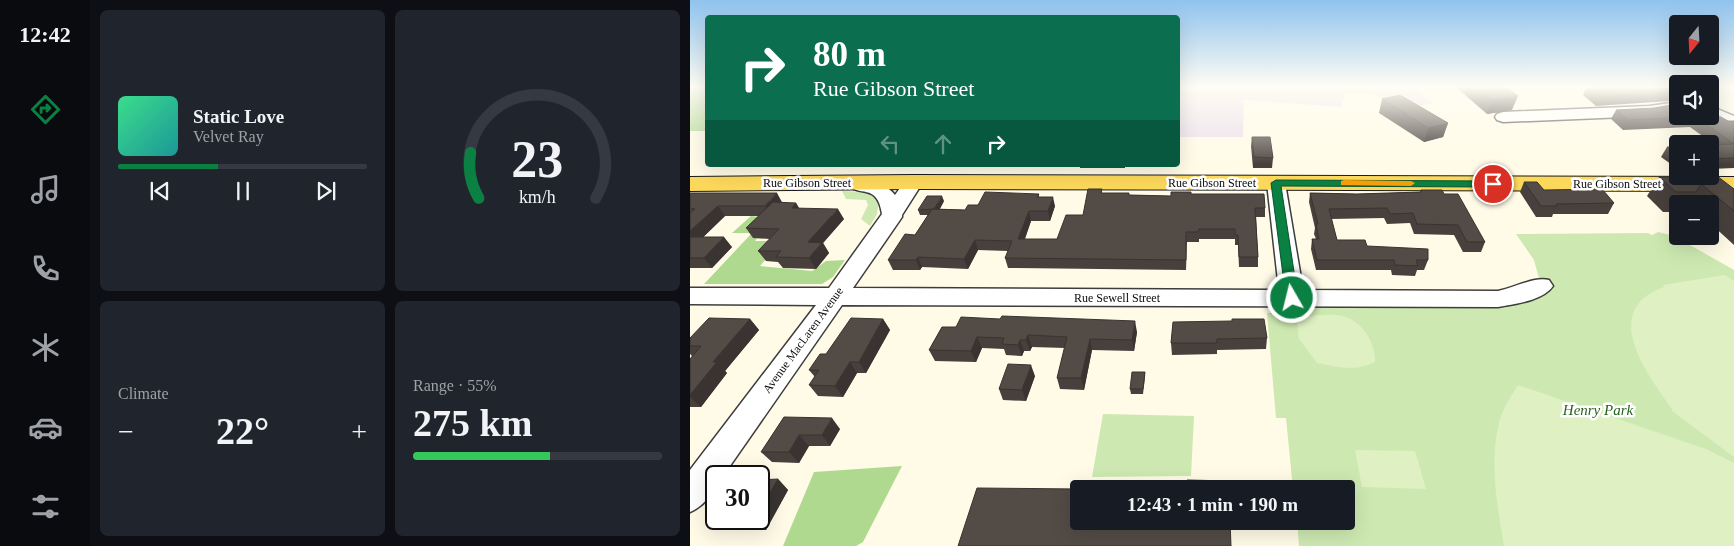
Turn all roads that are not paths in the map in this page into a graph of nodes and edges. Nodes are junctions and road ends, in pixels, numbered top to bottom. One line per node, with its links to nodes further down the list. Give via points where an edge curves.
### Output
1 (1613, 112): 3 (street)
2 (1719, 114): 4 (street)
3 (1503, 117)
4 (1734, 122)
5 (914, 182): 6 (main road, Rue Gibson Street); 7 (main road, Rue Gibson Street); 10 (street, Avenue MacLaren Avenue)
6 (856, 183): 8 (main road, Rue Gibson Street); 10 (street, via 886,194)
7 (1276, 183): 9 (main road, Rue Gibson Street); 14 (street)
8 (690, 184)
9 (1734, 184)
10 (892, 217): 13 (street, Avenue MacLaren Avenue)
11 (1541, 286): 14 (street, Rue Sewell Street, via 1498,299)
12 (690, 296): 13 (street, Rue Sewell Street)
13 (835, 297): 14 (street, Rue Sewell Street); 15 (street, Avenue MacLaren Avenue)
14 (1292, 298)
15 (690, 496)

